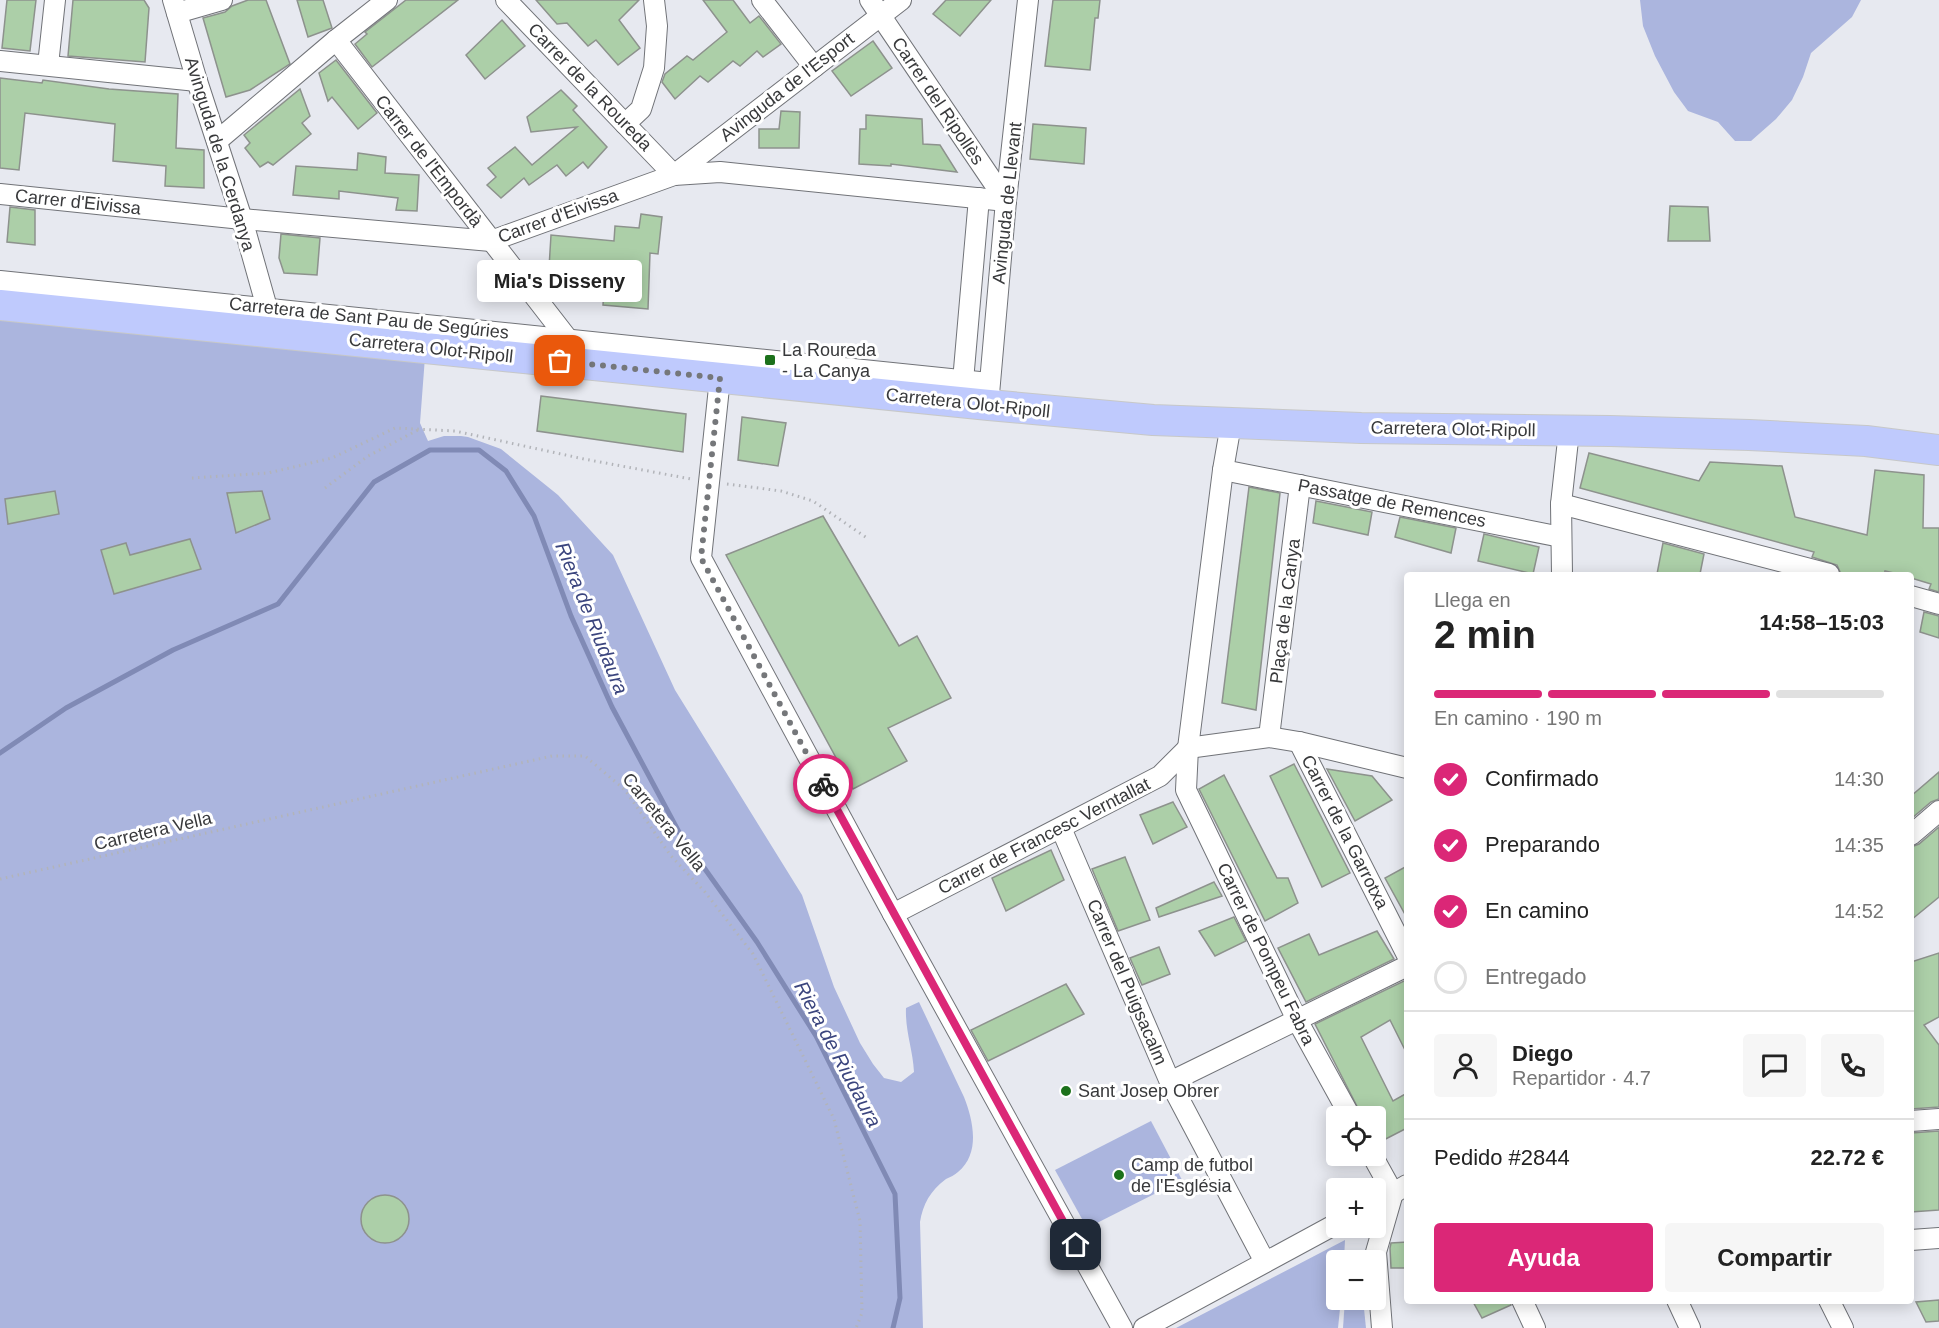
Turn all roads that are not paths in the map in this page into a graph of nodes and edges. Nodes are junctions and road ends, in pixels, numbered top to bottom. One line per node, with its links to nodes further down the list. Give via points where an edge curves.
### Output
1 (55, 0): 14 (street)
2 (222, 0): 10 (street)
3 (387, 0): 9 (street)
4 (506, 0): 17 (street, Carrer de la Roureda)
5 (654, 0): 17 (street, via 654,68 641,109)
6 (762, 0): 15 (street)
7 (901, 0): 11 (street, Avinguda de l'Esport)
8 (1028, 0): 22 (street, Avinguda de Llevant)
9 (369, 6): 12 (street)
10 (175, 7): 16 (street, Avinguda de la Cerdanya)
11 (875, 8): 15 (street, Avinguda de l'Esport); 22 (street, Carrer del Ripollès)
12 (336, 40): 18 (street); 24 (street, Carrer de l'Empordà)
13 (0, 61): 14 (street)
14 (48, 65): 16 (street)
15 (814, 67): 19 (street, Avinguda de l'Esport)
16 (197, 81): 18 (street, Avinguda de la Cerdanya)
17 (625, 124): 19 (street, Carrer de la Roureda)
18 (217, 141): 23 (street, Avinguda de la Cerdanya)
19 (674, 175): 21 (street, Carrer d'Eivissa, via 720,172); 24 (street, Carrer d'Eivissa)
20 (0, 194): 23 (street, Carrer d'Eivissa)
21 (979, 198): 22 (street, Carrer d'Eivissa); 30 (street, Avinguda de Llevant)
22 (1006, 201): 31 (street, Avinguda de Llevant)
23 (242, 219): 24 (street, Carrer d'Eivissa); 27 (street, Avinguda de la Cerdanya)
24 (491, 241): 28 (street, Carrer de l'Empordà)
25 (0, 281): 27 (street, Carretera de Sant Pau de Segúries)
26 (0, 305): 29 (main road, Carretera Olot-Ripoll)
27 (267, 308): 28 (street, Carretera de Sant Pau de Segúries)
28 (567, 338): 30 (street, Carretera de Sant Pau de Segúries)
29 (720, 378): 31 (main road, Carretera Olot-Ripoll); 50 (street, via 701,558)
30 (963, 381): 31 (street, Carretera de Sant Pau de Segúries)
31 (989, 394): 32 (main road, Carretera Olot-Ripoll, via 1153,420)
32 (1232, 424): 33 (main road, Carretera Olot-Ripoll); 35 (street)
33 (1569, 431): 34 (main road, Carretera Olot-Ripoll, via 1827,438); 37 (street)
34 (1939, 450)
35 (1223, 470): 36 (street, Passatge de Remences); 45 (street)
36 (1300, 485): 38 (street, Passatge de Remences); 43 (street, Plaça de la Canya)
37 (1561, 504): 38 (street); 40 (street)
38 (1561, 537): 39 (street)
39 (1562, 572)
40 (1821, 572)
41 (1914, 597): 42 (street)
42 (1939, 604)
43 (1269, 738): 44 (street); 45 (street)
44 (1299, 742): 46 (street); 51 (street, Carrer de la Garrotxa)
45 (1188, 748): 48 (street, Carrer de Francesc Verntallat, via 1160,776); 53 (street, Carrer de Pompeu Fabra, via 1186,790)
46 (1404, 767)
47 (1939, 811): 49 (street)
48 (1061, 828): 50 (street, Carrer de Francesc Verntallat); 54 (street, Carrer del Puigsacalm)
49 (1914, 832)
50 (893, 914): 68 (street)
51 (1404, 949)
52 (1404, 967): 53 (street)
53 (1297, 1020): 54 (street); 55 (street, Carrer de Pompeu Fabra)
54 (1170, 1082): 64 (street, Carrer del Puigsacalm)
55 (1344, 1106)
56 (1939, 1119): 57 (street)
57 (1914, 1121)
58 (1381, 1166): 59 (street)
59 (1400, 1189): 60 (street); 70 (street, via 1376,1252)
60 (1386, 1197)
61 (1326, 1229): 64 (street)
62 (1939, 1238): 63 (street)
63 (1914, 1240)
64 (1265, 1262): 69 (street)
65 (1524, 1304): 71 (street)
66 (1679, 1304): 72 (street)
67 (1831, 1304): 73 (street)
68 (1122, 1328)
69 (1144, 1328)
70 (1382, 1328)
71 (1535, 1328)
72 (1690, 1328)
73 (1843, 1328)

